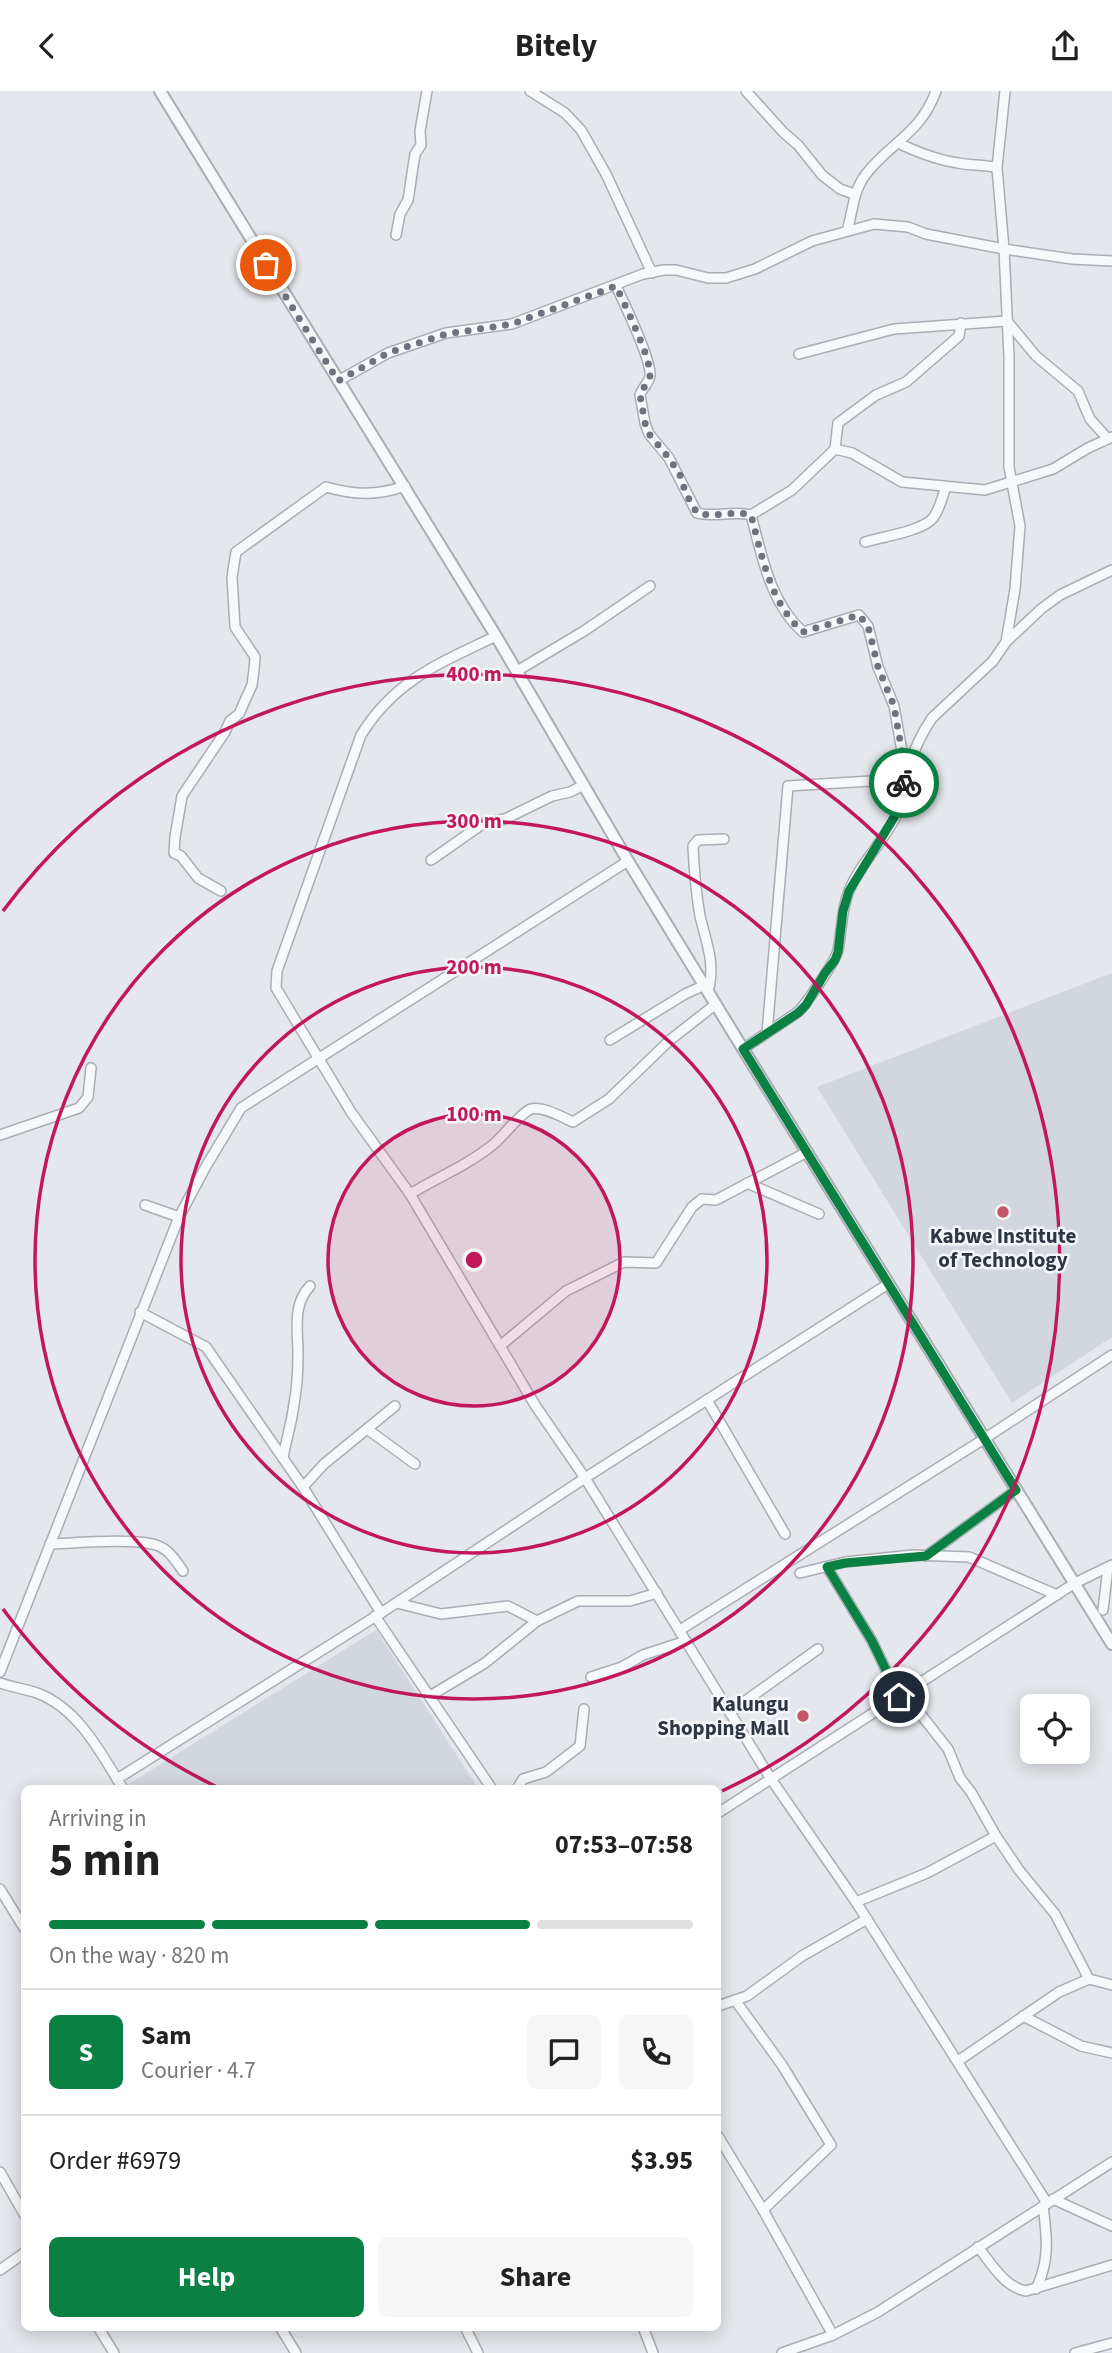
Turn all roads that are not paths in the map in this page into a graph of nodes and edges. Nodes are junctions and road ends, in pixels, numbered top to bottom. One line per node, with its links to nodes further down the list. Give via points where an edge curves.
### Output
1 (160, 91): 19 (street)
2 (427, 91): 11 (street, via 422,139)
3 (530, 91): 14 (street, via 565,114 581,131)
4 (746, 91): 9 (street, via 822,175)
5 (936, 91): 7 (street, via 925,117)
6 (1005, 91): 8 (street)
7 (898, 143): 8 (street, via 928,156); 9 (street, via 865,175)
8 (997, 168): 12 (street)
9 (854, 194): 10 (street)
10 (847, 231): 12 (street, via 874,224 908,227); 14 (street, via 726,278 664,269)
11 (396, 235)
12 (1004, 249): 13 (street); 16 (street)
13 (1112, 261)
14 (652, 273): 15 (street)
15 (616, 286): 19 (street, via 512,324 446,334 388,353); 25 (street, via 649,371 640,395 649,434 680,475 697,513)
16 (1007, 321): 17 (street); 20 (street, via 1036,356 1078,391 1090,419); 22 (street)
17 (961, 323): 18 (street, via 894,329); 21 (street, via 959,336 923,369 838,423)
18 (799, 354)
19 (338, 381): 23 (street)
20 (1110, 438): 22 (street, via 1053,469)
21 (835, 449): 24 (street, via 852,453 902,482); 25 (street, via 792,490)
22 (1011, 482): 24 (street, via 985,491); 30 (street, via 1020,526)
23 (405, 486): 29 (street); 37 (street, via 376,494 326,487 236,552 232,577 235,627 255,657 252,685 239,714 182,796 174,853 198,878)
24 (946, 487): 26 (street, via 931,521)
25 (751, 515): 32 (street, via 769,580 791,622 803,632 859,615 868,626 894,706)
26 (865, 541)
27 (1112, 570): 30 (street, via 1060,595)
28 (650, 586): 31 (street)
29 (496, 636): 31 (street); 43 (street, via 427,669 383,703 361,735 276,971 276,988)
30 (1006, 642): 32 (street, via 993,661 932,718)
31 (517, 671): 33 (street)
32 (906, 777): 40 (street, via 898,811 849,891 835,960 806,1005); 40 (street, via 788,786)
33 (584, 785): 35 (street, via 484,823); 36 (street)
34 (724, 839): 38 (street, via 698,840 693,846 694,877 710,950 712,977)
35 (431, 860)
36 (628, 861): 38 (street); 43 (street)
37 (221, 891)
38 (706, 988): 39 (street); 41 (street, via 685,995)
39 (716, 1004): 42 (street); 48 (street, via 608,1099 573,1122 547,1111 528,1110 490,1147)
40 (767, 1033): 42 (street)
41 (610, 1040)
42 (743, 1049): 46 (street)
43 (319, 1058): 48 (street); 51 (street, via 241,1108)
44 (92, 1068): 45 (street, via 88,1097 79,1108)
45 (0, 1135)
46 (807, 1152): 47 (street); 52 (street)
47 (747, 1183): 50 (street); 55 (street, via 692,1207 656,1263 624,1262 566,1291)
48 (410, 1194): 55 (street)
49 (145, 1205): 51 (street)
50 (819, 1213)
51 (179, 1217): 54 (street)
52 (888, 1284): 57 (street); 60 (street)
53 (310, 1286): 61 (street, via 300,1301 294,1405)
54 (140, 1312): 61 (street, via 206,1347); 67 (street)
55 (500, 1346): 63 (street)
56 (1112, 1355): 60 (street)
57 (707, 1400): 63 (street); 66 (street)
58 (395, 1406): 59 (street)
59 (367, 1429): 62 (street); 64 (street)
60 (984, 1439): 65 (street); 80 (street)
61 (284, 1458): 64 (street)
62 (415, 1464)
63 (585, 1478): 74 (street); 76 (street)
64 (303, 1487): 78 (street)
65 (1016, 1490): 68 (street); 73 (street)
66 (785, 1534)
67 (50, 1544): 71 (street, via 157,1545 172,1554); 84 (street)
68 (926, 1556): 69 (street); 75 (street, via 969,1556)
69 (827, 1567): 72 (street); 87 (street)
70 (1111, 1568): 73 (street); 77 (street)
71 (183, 1571)
72 (800, 1573)
73 (1075, 1583): 75 (street); 77 (street)
74 (657, 1593): 79 (street, via 630,1601 578,1601); 80 (street)
75 (1056, 1595): 87 (street)
76 (397, 1602): 78 (street); 79 (street, via 441,1614 508,1606)
77 (1103, 1611): 82 (street)
78 (378, 1614): 88 (street); 91 (street)
79 (537, 1621): 88 (street, via 485,1663)
80 (680, 1630): 81 (street)
81 (686, 1641): 85 (street); 90 (street)
82 (1112, 1644)
83 (818, 1649): 90 (street)
84 (0, 1672)
85 (591, 1677)
86 (0, 1683): 91 (street, via 38,1693 77,1720)
87 (901, 1695): 92 (street); 97 (street, via 948,1749 960,1778)
88 (429, 1696): 94 (street)
89 (584, 1709): 95 (street, via 580,1746)
90 (730, 1712): 92 (street)
91 (117, 1779): 93 (street)
92 (771, 1779): 96 (street); 99 (street)
93 (121, 1785)
94 (489, 1785)
95 (519, 1785)
96 (721, 1811)
97 (996, 1836): 99 (street, via 927,1873); 102 (street, via 1055,1914)
98 (0, 1889): 101 (street)
99 (856, 1902): 100 (street)
100 (867, 1919): 104 (street); 108 (street)
101 (21, 1923)
102 (1089, 1979): 103 (street); 106 (street)
103 (1112, 1985)
104 (735, 2000): 105 (street); 114 (street, via 782,2064 831,2145)
105 (721, 2005)
106 (1023, 2016): 107 (street, via 1082,2046); 108 (street)
107 (1112, 2053)
108 (958, 2061): 112 (street)
109 (721, 2141): 114 (street)
110 (1111, 2164): 112 (street)
111 (0, 2172): 113 (street)
112 (1048, 2203): 115 (street); 116 (street); 120 (street, via 1047,2257)
113 (21, 2209)
114 (763, 2210): 125 (street)
115 (1112, 2226)
116 (978, 2247): 120 (street, via 1013,2286); 125 (street, via 878,2312)
117 (21, 2255): 119 (street)
118 (1112, 2266): 120 (street)
119 (0, 2270)
120 (1036, 2289)
121 (100, 2331): 127 (street)
122 (282, 2331): 128 (street)
123 (466, 2331): 129 (street)
124 (645, 2331): 130 (street)
125 (833, 2335): 131 (street)
126 (1112, 2343): 132 (street)
127 (114, 2353)
128 (296, 2353)
129 (478, 2353)
130 (653, 2353)
131 (782, 2353)
132 (1074, 2353)

